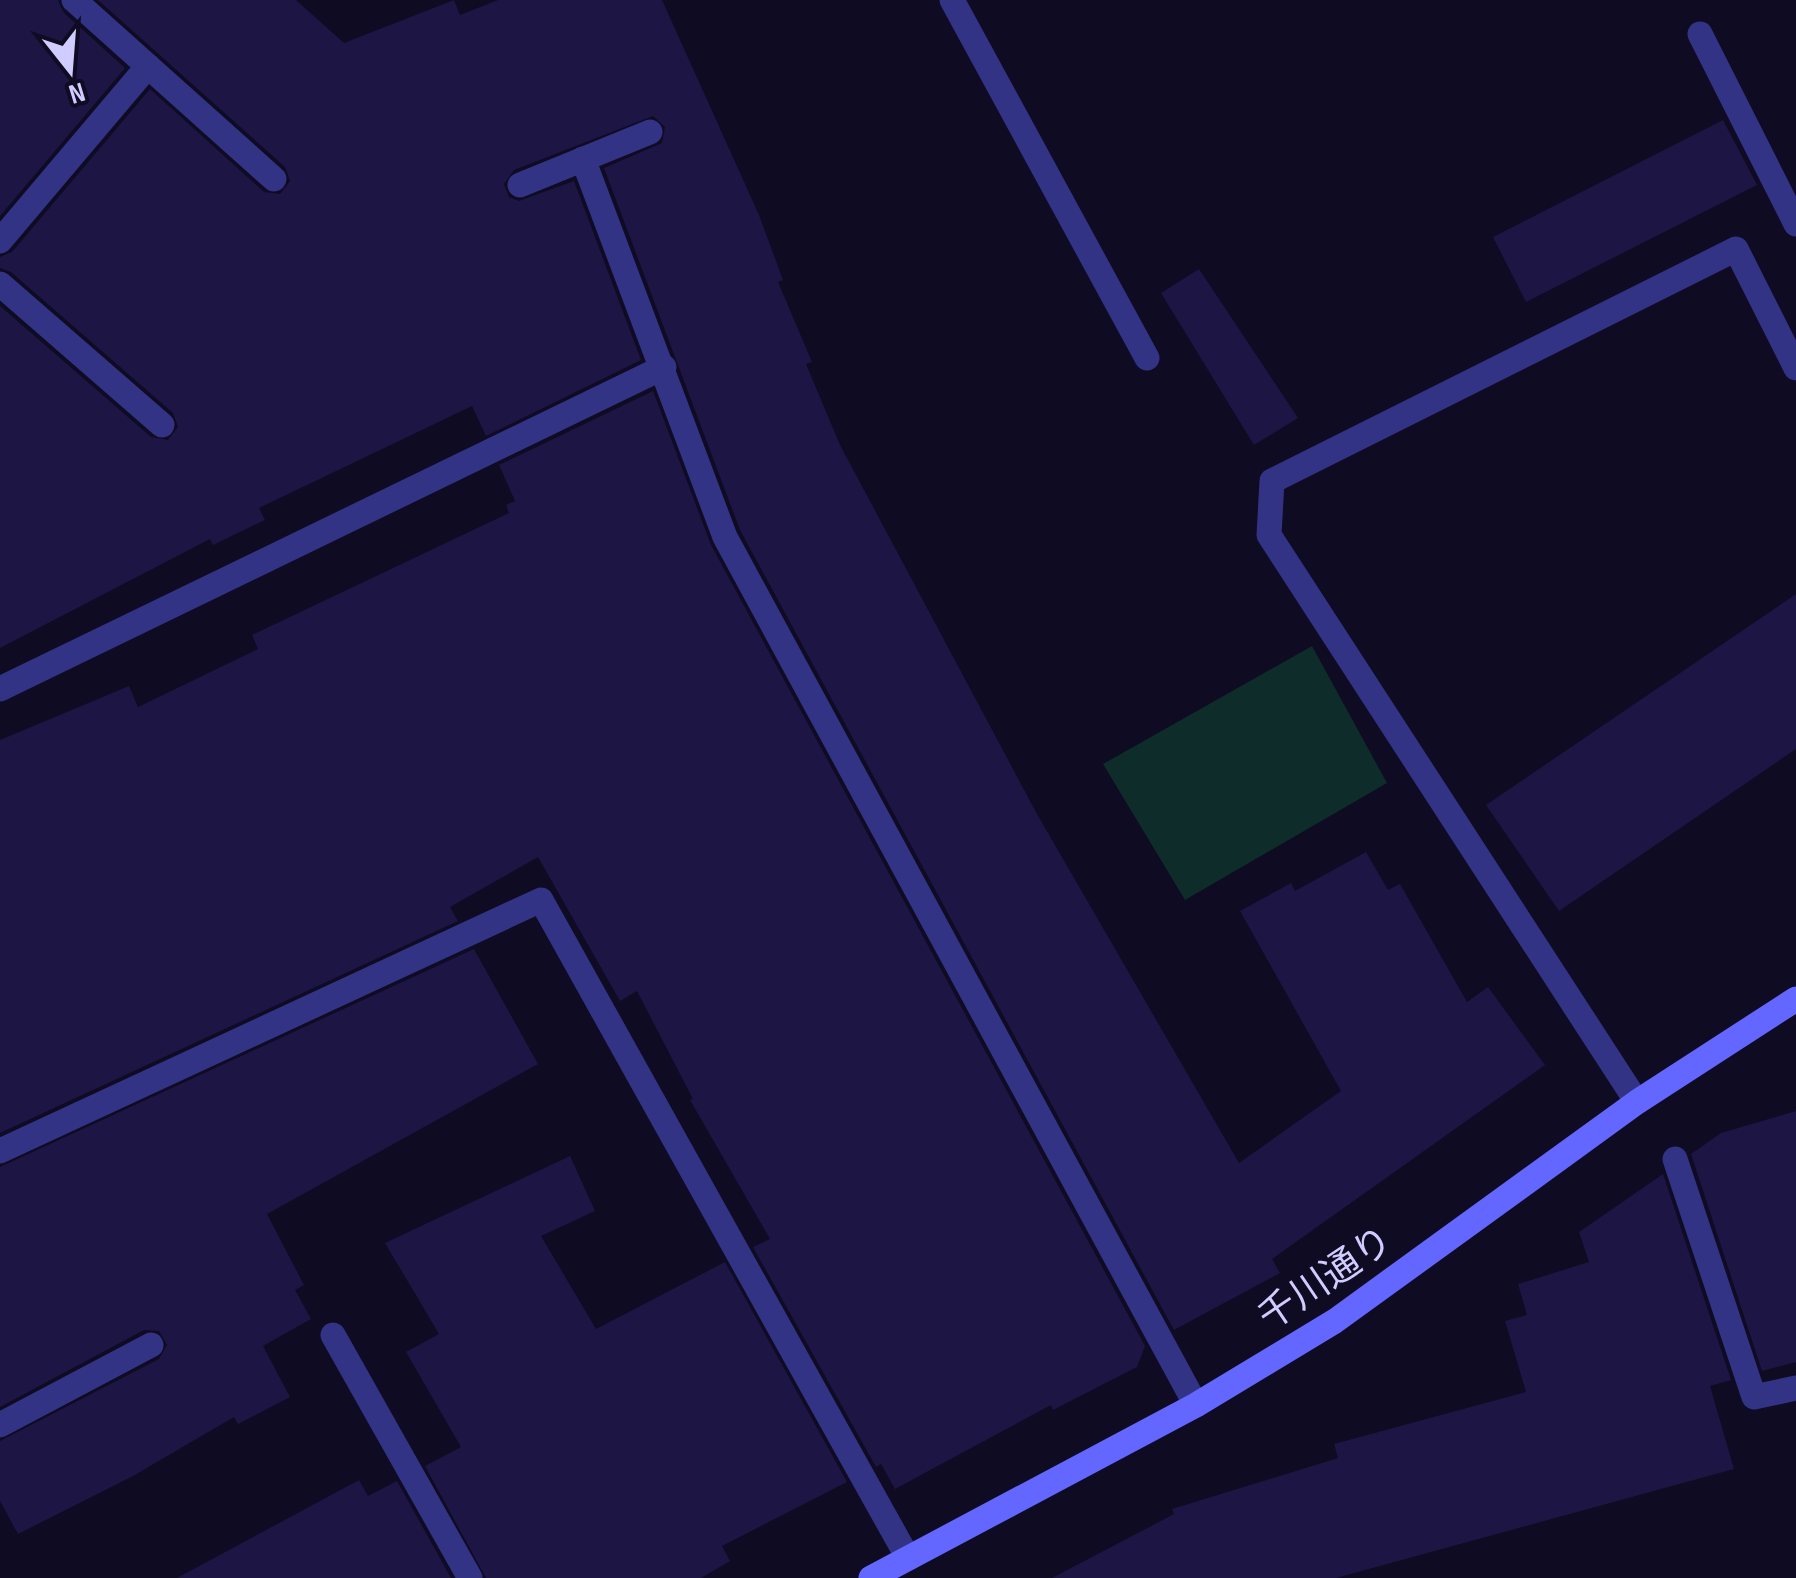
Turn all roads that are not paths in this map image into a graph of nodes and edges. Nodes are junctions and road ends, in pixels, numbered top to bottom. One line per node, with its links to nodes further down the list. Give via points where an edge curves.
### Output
1 (74, 0): 4 (street)
2 (952, 0): 12 (street)
3 (1700, 34): 9 (street)
4 (148, 66): 7 (street); 10 (street)
5 (650, 132): 6 (street)
6 (583, 159): 8 (street); 13 (street)
7 (274, 179)
8 (520, 185)
9 (1796, 224)
10 (0, 241)
11 (0, 284): 15 (street)
12 (1147, 358)
13 (664, 368): 16 (street); 24 (street, via 725,538)
14 (1796, 368): 18 (street, via 1736,249 1272,481 1270,535)
15 (162, 425)
16 (0, 689)
17 (1796, 999): 18 (main road, 千川通り)
18 (1637, 1102): 24 (main road, 千川通り, via 1335,1321)
19 (0, 1151): 26 (street, via 541,900)
20 (1675, 1160): 23 (street, via 1754,1397)
21 (333, 1335): 27 (street)
22 (152, 1346): 25 (street)
23 (1796, 1388)
24 (1196, 1406): 26 (main road, 千川通り)
25 (0, 1426)
26 (908, 1558): 28 (main road, 千川通り)
27 (470, 1578)
28 (871, 1578)

